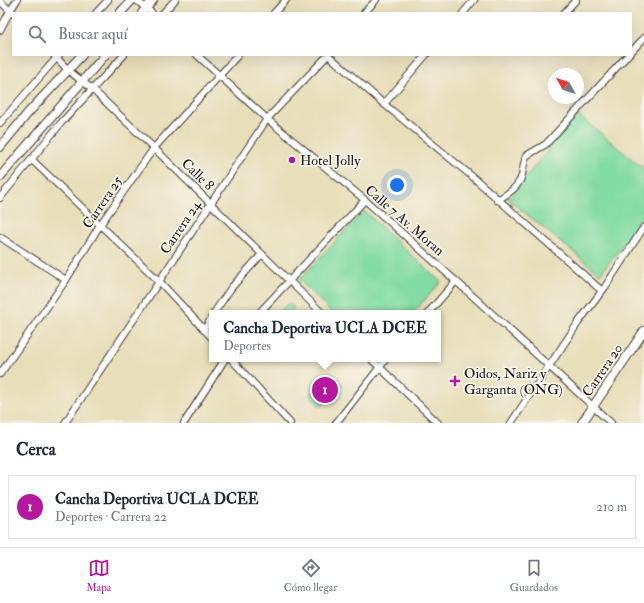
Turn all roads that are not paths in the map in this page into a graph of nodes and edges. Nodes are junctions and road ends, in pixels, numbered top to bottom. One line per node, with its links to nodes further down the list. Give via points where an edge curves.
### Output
1 (17, 0): 13 (street)
2 (108, 0): 14 (street)
3 (132, 0): 15 (street)
4 (136, 0): 12 (street)
5 (153, 0): 12 (street)
6 (175, 0): 16 (street)
7 (286, 0): 17 (street)
8 (376, 0): 18 (street)
9 (474, 0): 19 (street)
10 (576, 0): 20 (street)
11 (0, 1): 13 (street)
12 (147, 11)
13 (11, 12): 21 (street)
14 (97, 12)
15 (121, 12)
16 (164, 12)
17 (275, 12)
18 (365, 12)
19 (464, 12)
20 (565, 12)
21 (0, 30)
22 (644, 38): 23 (street)
23 (632, 51)
24 (56, 56): 34 (street, Calle 8); 40 (street)
25 (81, 56): 34 (street)
26 (104, 56): 36 (street)
27 (123, 56): 37 (street)
28 (198, 56): 35 (street, Calle 7 Av. Moran)
29 (237, 56): 35 (street, Carrera 25)
30 (327, 56): 39 (street, Carrera 24)
31 (329, 56): 38 (street)
32 (425, 56): 38 (street)
33 (627, 56): 47 (street, via 546,144 526,156 521,177 516,185 511,192)
34 (68, 70): 36 (street, Calle 8); 41 (street)
35 (220, 76): 39 (street, Calle 7 Av. Moran); 42 (street, Carrera 25)
36 (82, 81): 37 (street, Calle 8); 44 (street)
37 (92, 89): 42 (street, Calle 8); 43 (street)
38 (384, 104): 47 (street)
39 (267, 119): 46 (street, Calle 7 Av. Moran); 48 (street, Carrera 24)
40 (0, 123)
41 (0, 147)
42 (154, 148): 48 (street, Calle 8); 49 (street, Carrera 25)
43 (31, 159): 45 (street); 49 (street)
44 (0, 177)
45 (0, 198)
46 (365, 200): 55 (street); 56 (street, Calle 7 Av. Moran)
47 (498, 200): 57 (street)
48 (210, 203): 52 (street, Calle 8); 54 (street, Carrera 24)
49 (100, 225): 53 (street, Carrera 25); 54 (street)
50 (644, 227): 57 (street)
51 (0, 237): 53 (street)
52 (262, 254): 55 (street, Calle 8); 58 (street, via 231,288)
53 (66, 280): 72 (street, Carrera 25)
54 (159, 281): 63 (street); 74 (street, Carrera 24)
55 (289, 281): 59 (street); 60 (street, Calle 8)
56 (456, 281): 61 (street); 70 (street, Calle 7 Av. Moran)
57 (602, 291): 70 (street)
58 (216, 310)
59 (262, 310)
60 (319, 310)
61 (431, 310)
62 (209, 322): 63 (street)
63 (204, 330): 65 (street)
64 (644, 331): 73 (street, Carrera 20)
65 (209, 335)
66 (223, 362): 75 (street)
67 (234, 362): 76 (street)
68 (374, 362): 71 (street)
69 (384, 362): 71 (street)
70 (550, 366): 73 (street, Calle 7 Av. Moran); 79 (street)
71 (380, 367): 77 (street); 78 (street)
72 (0, 374)
73 (593, 406): 80 (street, Carrera 20); 81 (street, Calle 7 Av. Moran)
74 (65, 423)
75 (184, 423)
76 (290, 423)
77 (336, 423)
78 (438, 423)
79 (510, 423)
80 (582, 423)
81 (612, 423)

